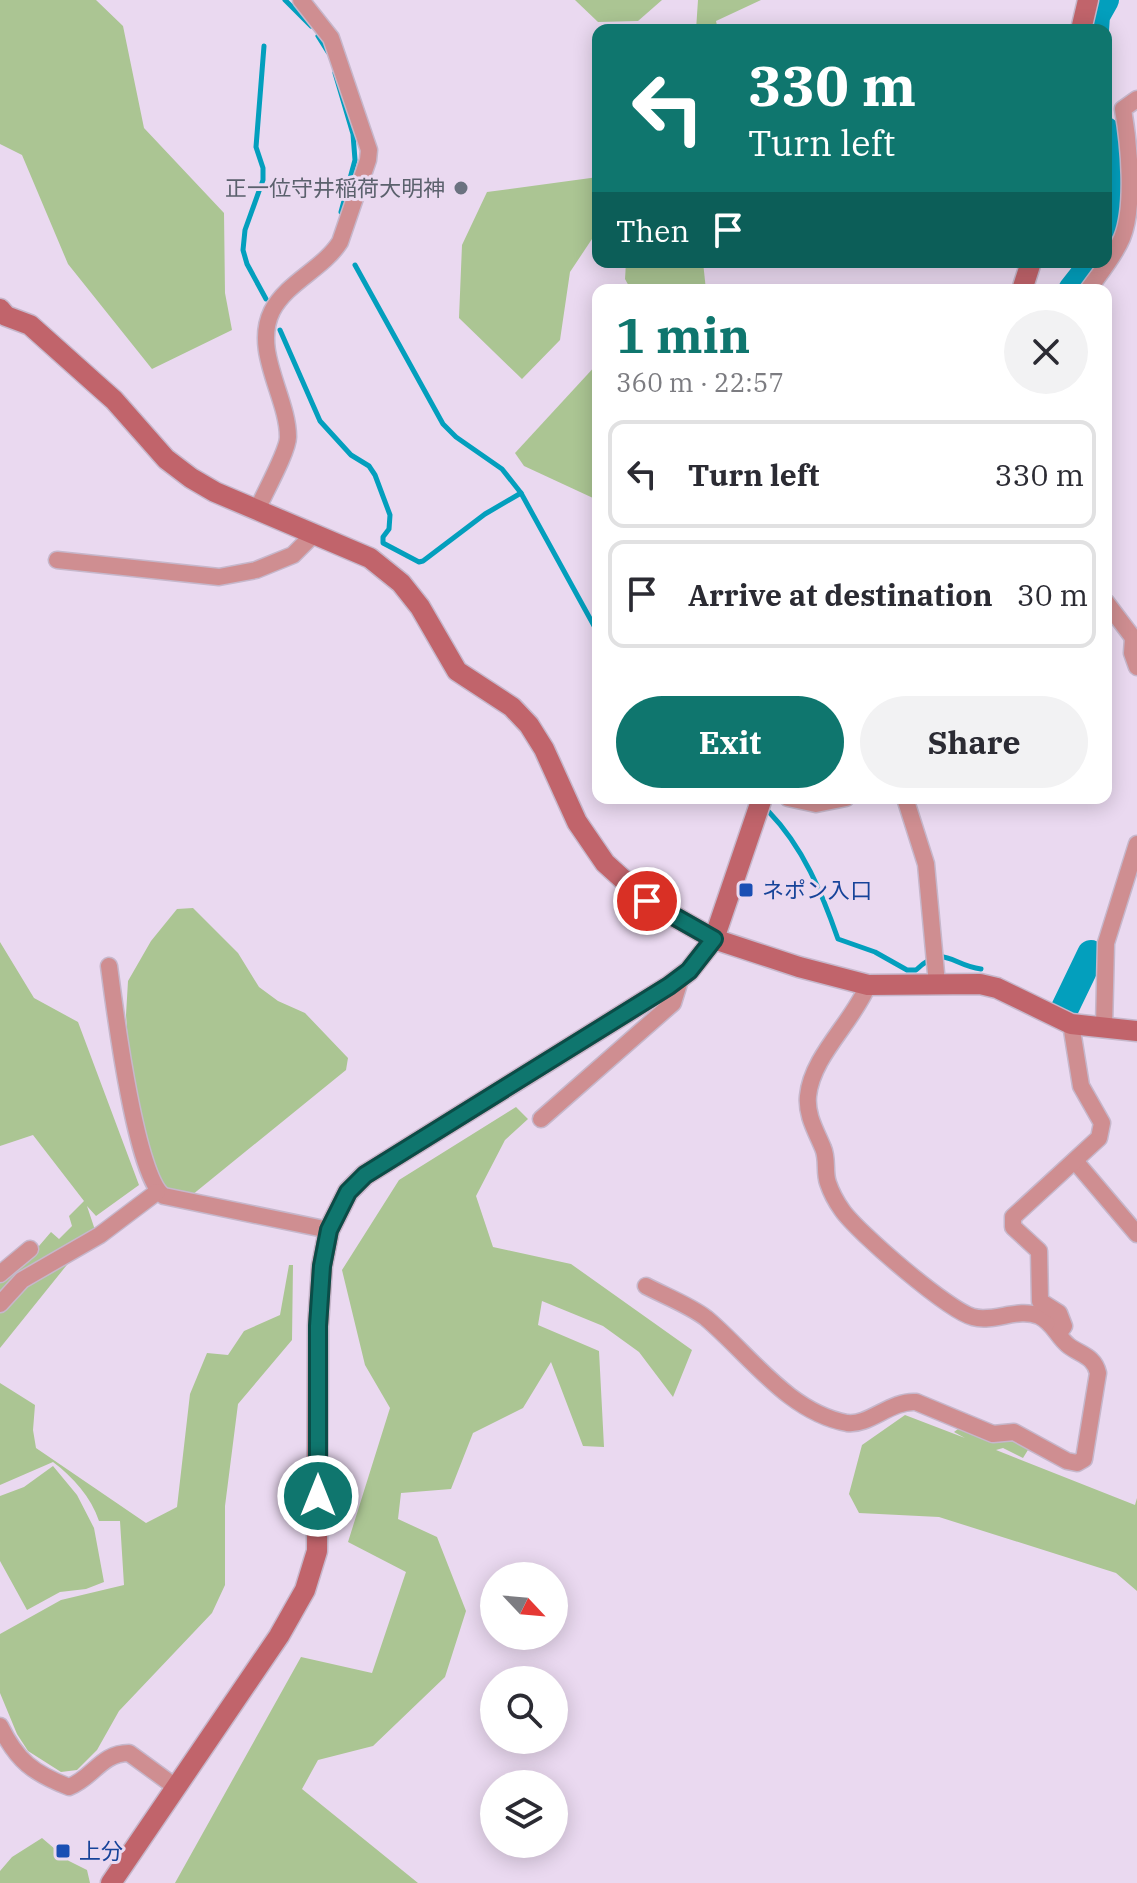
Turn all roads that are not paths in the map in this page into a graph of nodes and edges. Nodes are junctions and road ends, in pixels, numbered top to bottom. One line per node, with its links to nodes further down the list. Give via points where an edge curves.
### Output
1 (301, 0): 7 (street, via 331,38 369,150 336,248 272,311 266,333 289,441)
2 (1081, 2): 3 (street)
3 (1081, 24)
4 (1137, 99): 5 (street, via 1123,109 1128,217)
5 (1112, 256)
6 (2, 316): 7 (street, via 30,325 114,400 166,459 215,492)
7 (257, 510): 8 (street)
8 (313, 535): 9 (street, via 293,555 219,577); 16 (street, via 370,558 401,583 457,671 512,707 529,725 577,822 605,863 647,901)
9 (57, 560)
10 (1112, 610): 11 (street)
11 (1135, 640): 12 (street)
12 (1137, 667)
13 (760, 804): 16 (street)
14 (907, 804): 18 (street, via 926,864)
15 (1137, 844): 22 (street, via 1106,943)
16 (714, 939): 19 (street); 20 (street)
17 (109, 966): 26 (street, via 125,1074)
18 (935, 966): 20 (street); 21 (street, via 997,988)
19 (681, 977): 24 (street, via 673,1003); 27 (street, via 365,1175 348,1192)
20 (868, 985): 33 (street, via 827,1050 808,1094 808,1113 825,1151 828,1183 843,1211 922,1284 971,1317 1029,1313)
21 (1071, 1024): 22 (street); 25 (street, via 1081,1086 1102,1123 1099,1138)
22 (1104, 1027): 23 (street)
23 (1137, 1031)
24 (541, 1119)
25 (1075, 1161): 28 (street); 33 (street, via 1013,1217 1013,1227 1039,1251 1040,1301 1059,1313 1064,1326)
26 (157, 1192): 27 (street); 32 (street, via 83,1250 22,1280)
27 (329, 1230): 35 (street, via 318,1326 317,1551 305,1590 279,1636)
28 (1137, 1234)
29 (30, 1249): 30 (street)
30 (0, 1274)
31 (654, 1293): 33 (street, via 703,1316 795,1400 828,1416 854,1423 904,1401 916,1402 993,1434 1014,1432 1077,1463 1084,1459 1098,1373 1088,1356 1067,1345)
32 (0, 1304)
33 (1059, 1333)
34 (0, 1726): 35 (street, via 20,1760 69,1787 82,1782 106,1757 129,1753)
35 (177, 1788): 36 (street)
36 (111, 1883)

